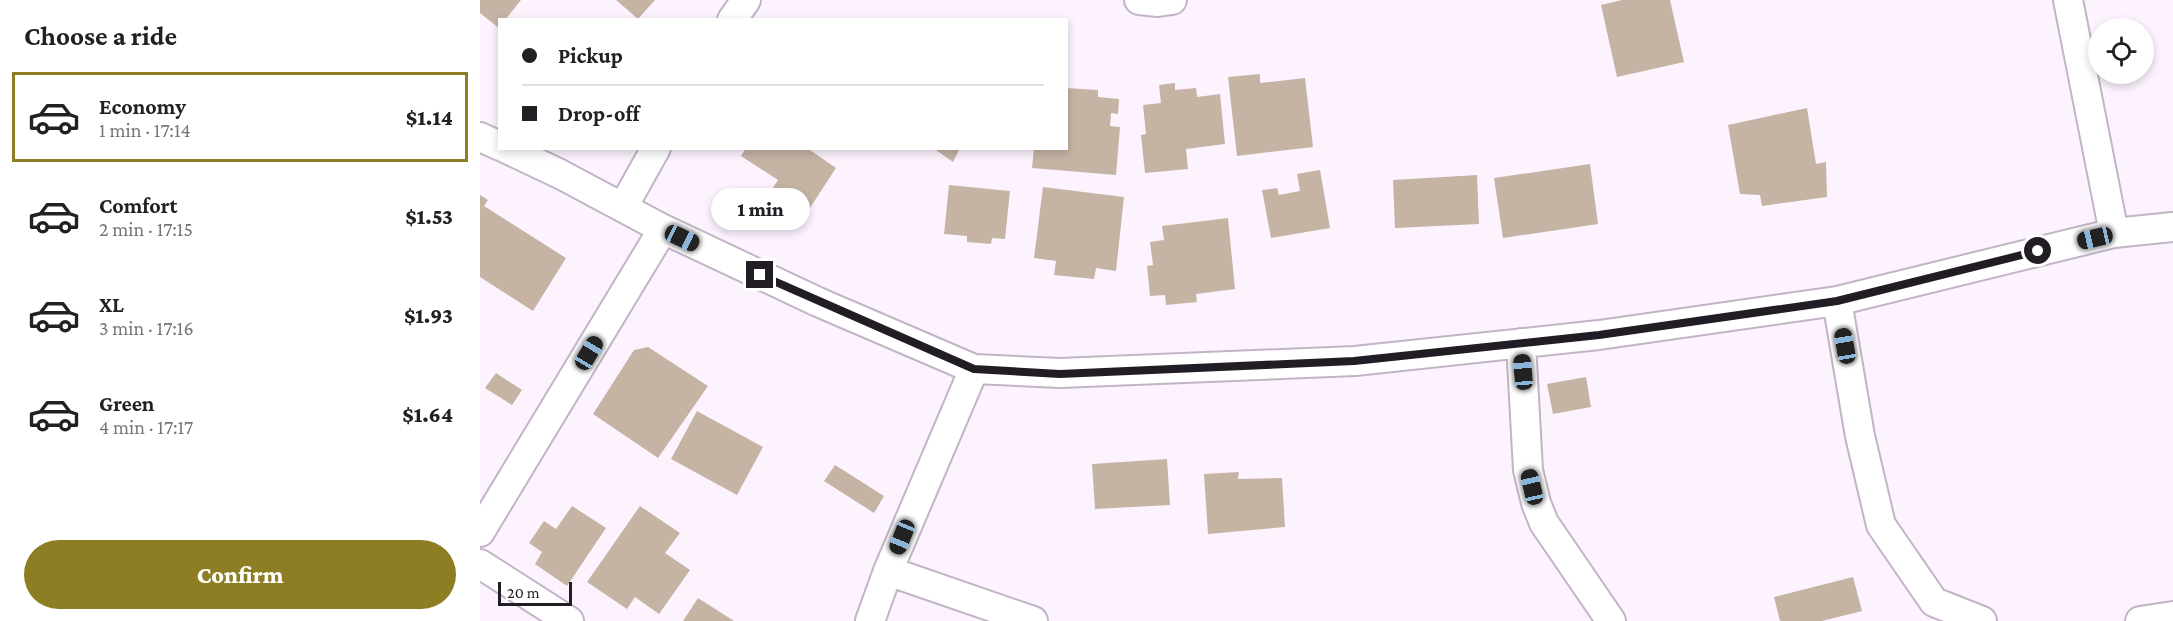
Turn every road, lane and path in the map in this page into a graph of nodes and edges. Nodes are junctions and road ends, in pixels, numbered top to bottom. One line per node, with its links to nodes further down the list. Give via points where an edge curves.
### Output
1 (746, 0): 5 (street)
2 (1139, 0): 3 (street)
3 (1172, 0)
4 (2068, 0): 13 (street)
5 (733, 18)
6 (480, 137): 7 (street)
7 (498, 145)
8 (509, 150): 10 (street)
9 (655, 150): 10 (street)
10 (623, 207): 12 (street)
11 (2173, 226): 13 (street)
12 (663, 229): 16 (street); 17 (street)
13 (2114, 233): 14 (street)
14 (1837, 301): 15 (street); 25 (street, via 1860,435 1881,525 1934,602)
15 (1521, 343): 16 (street, via 1354,361 1172,370 1060,374); 24 (street, via 1528,470 1536,503 1544,523)
16 (974, 369): 19 (street)
17 (480, 532)
18 (480, 564): 21 (street)
19 (888, 572): 22 (street); 23 (street)
20 (2173, 616): 26 (street)
21 (569, 621)
22 (870, 621)
23 (1033, 621)
24 (1611, 621)
25 (1982, 621)
26 (2140, 621)

